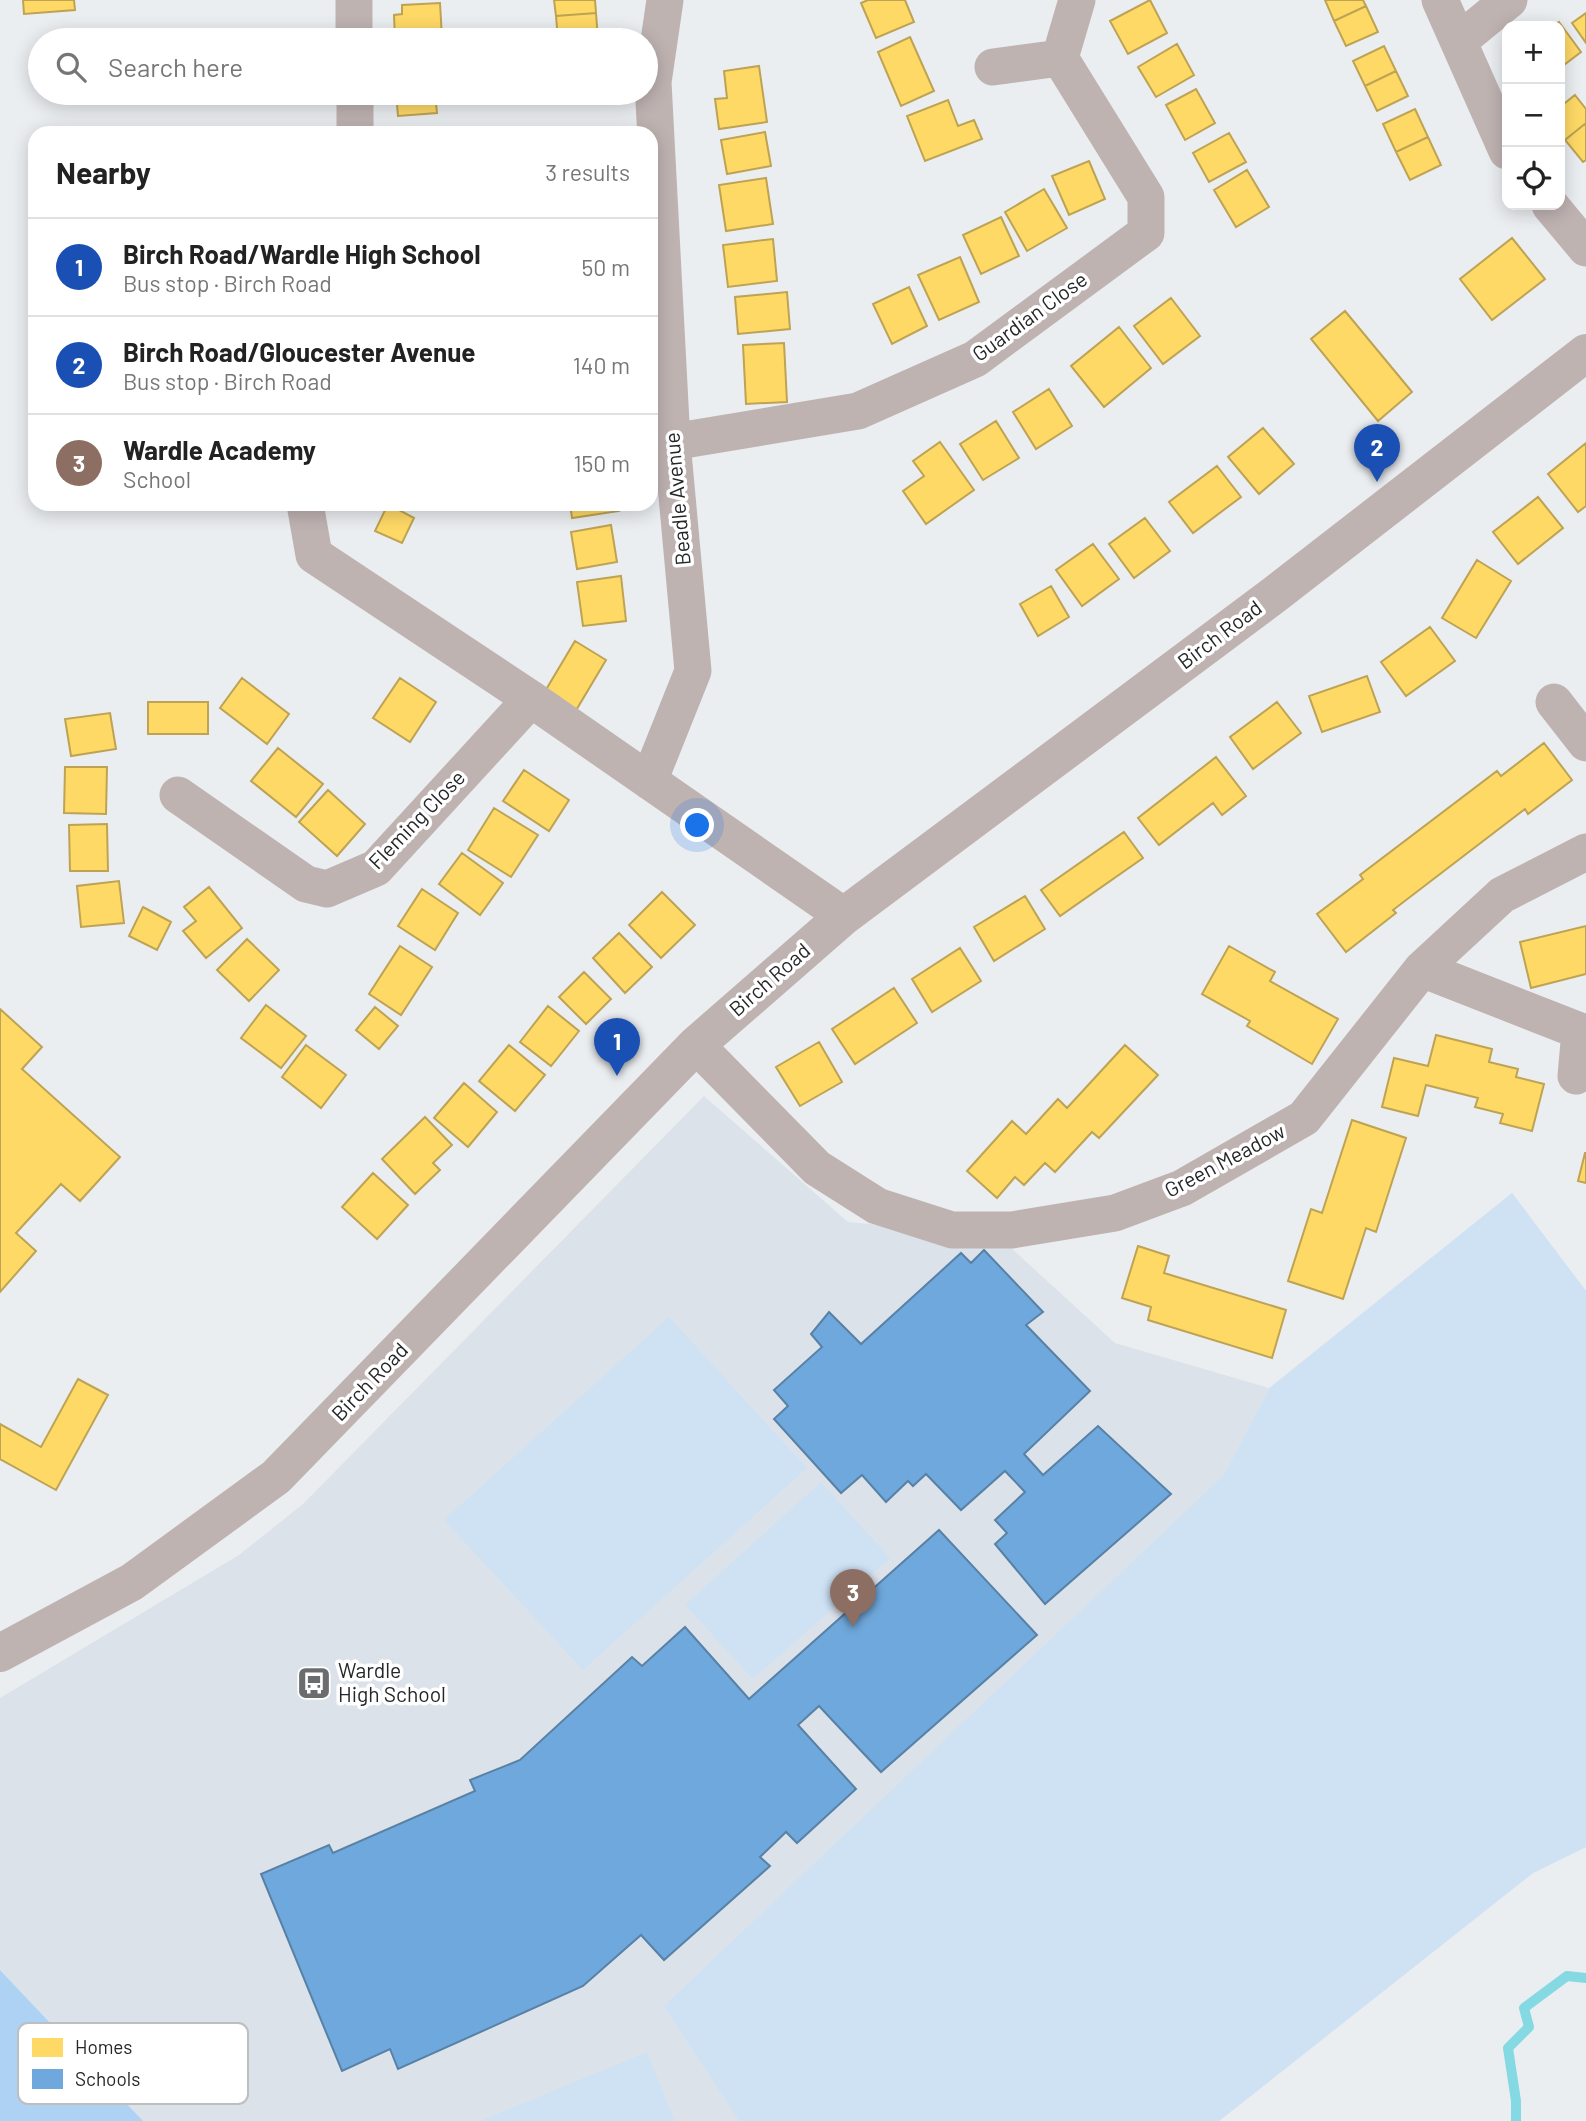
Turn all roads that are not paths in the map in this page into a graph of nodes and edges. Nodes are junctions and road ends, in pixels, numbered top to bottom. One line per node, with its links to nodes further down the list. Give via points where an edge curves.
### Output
1 (354, 0): 6 (street)
2 (665, 0): 8 (street, Beadle Avenue)
3 (1077, 0): 9 (street)
4 (1440, 0): 7 (street)
5 (1509, 0): 7 (street)
6 (354, 28)
7 (1459, 41): 15 (street)
8 (658, 48)
9 (1060, 58): 10 (street); 20 (street, Guardian Close, via 1146,197 1146,233 975,359 858,411)
10 (993, 67)
11 (355, 105): 13 (street)
12 (654, 105): 14 (street, Beadle Avenue)
13 (355, 126)
14 (655, 126)
15 (1505, 147)
16 (658, 177): 20 (street, Beadle Avenue)
17 (1554, 210): 18 (street)
18 (1586, 248)
19 (1586, 353): 28 (street, Birch Road, via 1273,596)
20 (672, 442): 25 (street, Beadle Avenue, via 693,671)
21 (302, 521): 22 (street)
22 (531, 699): 25 (street); 26 (street, Fleming Close, via 376,868 327,889 306,884)
23 (1554, 702): 24 (street)
24 (1586, 743)
25 (649, 780): 28 (street)
26 (178, 795)
27 (1586, 852): 29 (street, Green Meadow, via 1502,895)
28 (844, 916): 30 (street, Birch Road)
29 (1422, 969): 30 (street, Green Meadow, via 1304,1118 1182,1188 1115,1213 1012,1230 952,1230 877,1206 817,1168); 31 (street, via 1580,1031)
30 (696, 1045): 32 (street, Birch Road, via 276,1478 132,1582)
31 (1576, 1076)
32 (0, 1653)

